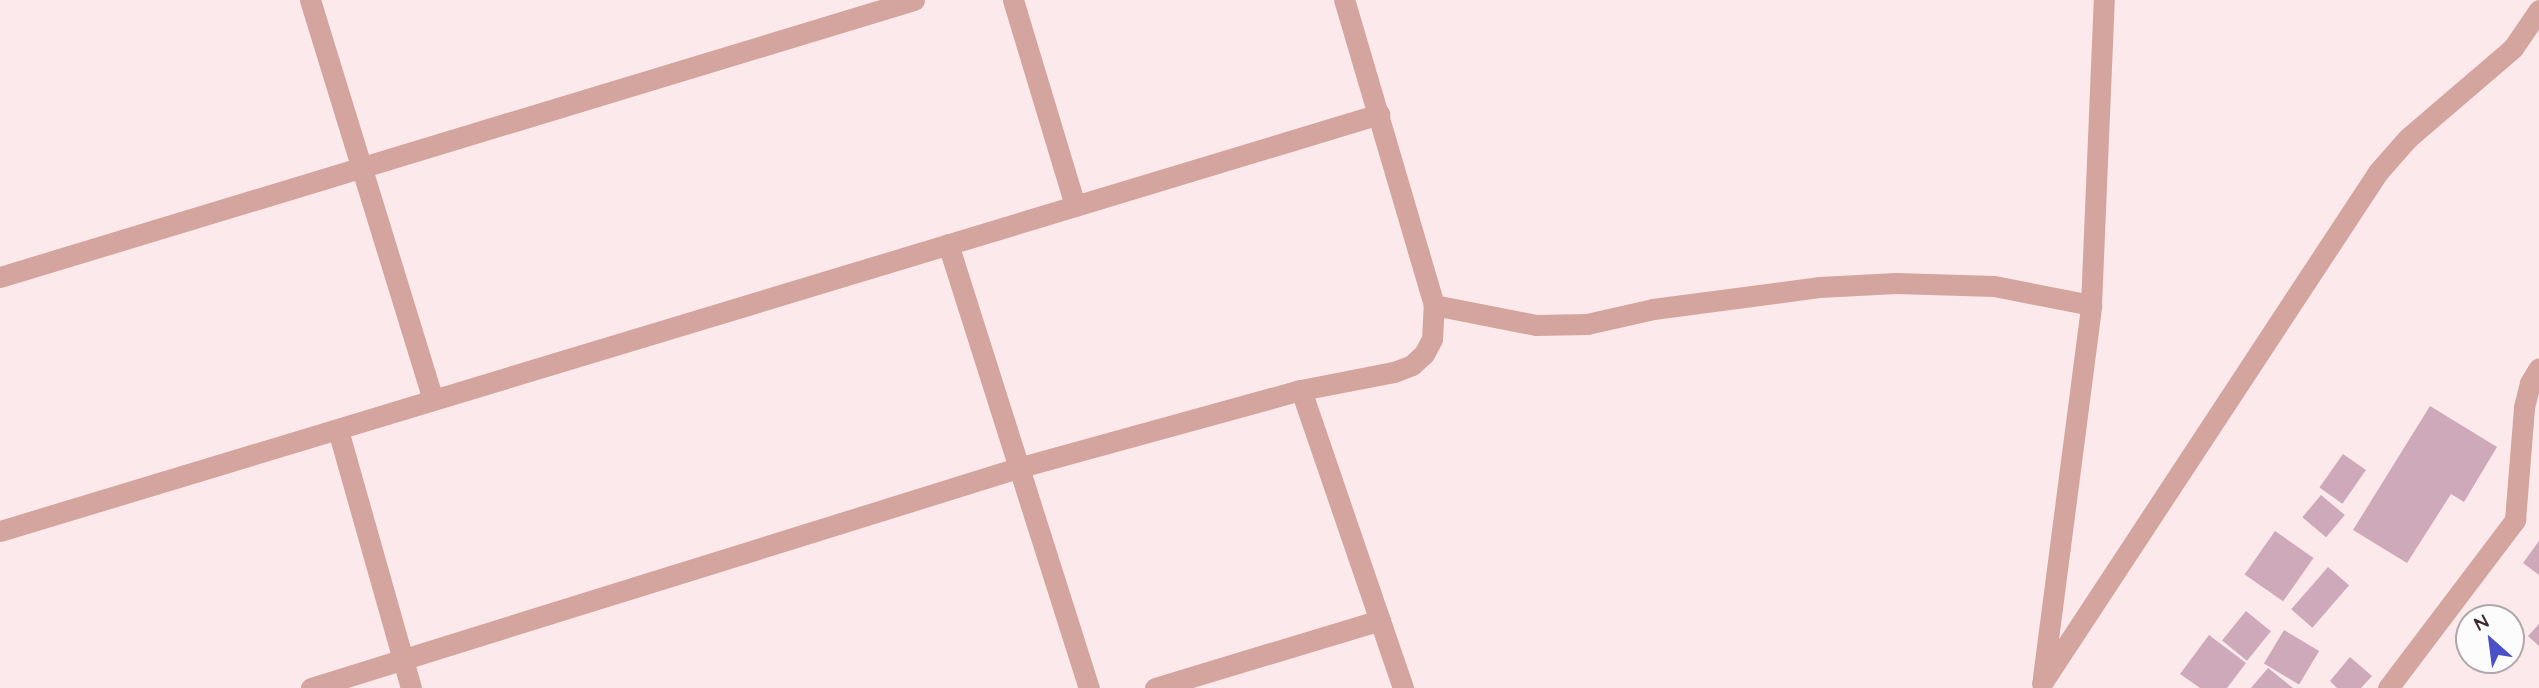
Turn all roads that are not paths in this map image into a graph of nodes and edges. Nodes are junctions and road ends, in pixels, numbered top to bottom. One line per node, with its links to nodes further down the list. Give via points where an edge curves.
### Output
1 (310, 0): 8 (street)
2 (914, 0): 8 (street)
3 (1013, 0): 9 (street)
4 (1344, 0): 7 (street)
5 (2104, 0): 13 (street)
6 (2539, 10): 22 (street, via 2512,48 2408,138 2378,172)
7 (1379, 114): 9 (street); 12 (street)
8 (363, 167): 11 (street); 16 (street)
9 (1075, 206): 10 (street)
10 (948, 244): 16 (street); 18 (street)
11 (0, 277)
12 (1434, 305): 13 (street, via 1536,326 1587,324 1654,309 1819,287 1896,283 1994,286); 15 (street, via 1432,339 1412,365)
13 (2091, 305): 22 (street)
14 (2539, 368): 28 (street, via 2524,407 2515,520)
15 (1301, 390): 18 (street); 20 (street)
16 (433, 400): 17 (street)
17 (338, 430): 19 (street); 21 (street)
18 (1021, 467): 21 (street); 25 (street)
19 (0, 531)
20 (1380, 620): 26 (street); 27 (street)
21 (403, 659): 23 (street); 24 (street)
22 (2041, 685)
23 (311, 688)
24 (411, 688)
25 (1089, 688)
26 (1155, 688)
27 (1403, 688)
28 (2388, 688)

